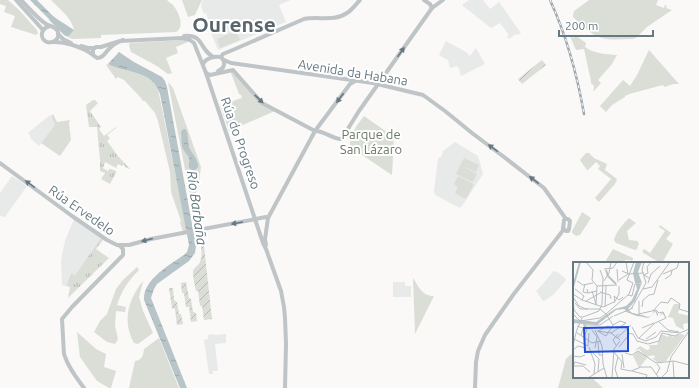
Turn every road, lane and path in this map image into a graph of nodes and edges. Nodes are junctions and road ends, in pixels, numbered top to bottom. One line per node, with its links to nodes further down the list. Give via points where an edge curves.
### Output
1 (16, 0): 7 (street)
2 (21, 0): 7 (street)
3 (360, 0): 20 (street, via 347,13 337,18 304,19 230,51 222,55)
4 (424, 0): 5 (street); 8 (street)
5 (432, 0)
6 (443, 0): 8 (street)
7 (23, 5): 9 (street); 10 (street)
8 (432, 8): 25 (street, one-way to 8)
9 (50, 26): 10 (street); 11 (street, via 56,29)
10 (43, 30): 14 (street, via 44,40 48,43)
11 (58, 34): 14 (street); 16 (street, via 66,41)
12 (174, 38): 13 (street); 19 (street, via 195,37 207,54); 21 (street, via 186,38 194,43)
13 (123, 40): 15 (street); 17 (street)
14 (53, 42): 18 (street, via 83,49)
15 (101, 46): 16 (street); 17 (street)
16 (94, 48): 18 (street)
17 (104, 54): 18 (street, via 99,58)
18 (93, 55)
19 (214, 57): 20 (street); 21 (street)
20 (222, 59): 23 (street, via 223,69); 24 (street, Avenida da Habana, via 230,63)
21 (203, 64): 22 (street)
22 (206, 73): 23 (street); 31 (street, Rúa do Progreso)
23 (213, 74): 27 (street, one-way to 27, via 233,70 262,102)
24 (356, 81): 25 (street, Avenida da Habana); 26 (street, one-way to 26, via 350,84)
25 (379, 84): 28 (street, via 341,139); 37 (street, Avenida da Habana, one-way to 25, via 478,351 485,335 563,230 568,231 570,221 565,218 544,188 423,95)
26 (325, 117): 27 (street); 28 (street)
27 (316, 131): 28 (street); 30 (street)
28 (321, 132)
29 (0, 163): 33 (street, Rúa Ervedelo, one-way to 29, via 91,229)
30 (268, 218): 31 (street); 32 (street); 34 (street, Rúa do Progreso)
31 (256, 219): 32 (street, Rúa do Progreso); 33 (street, Rúa Ervedelo, one-way to 33)
32 (258, 226): 34 (street, Rúa do Progreso)
33 (120, 246): 35 (street, via 123,255 62,317 65,358)
34 (266, 247): 36 (street, Rúa do Progreso, via 284,307)
35 (84, 388)
36 (285, 388)
37 (474, 388)

